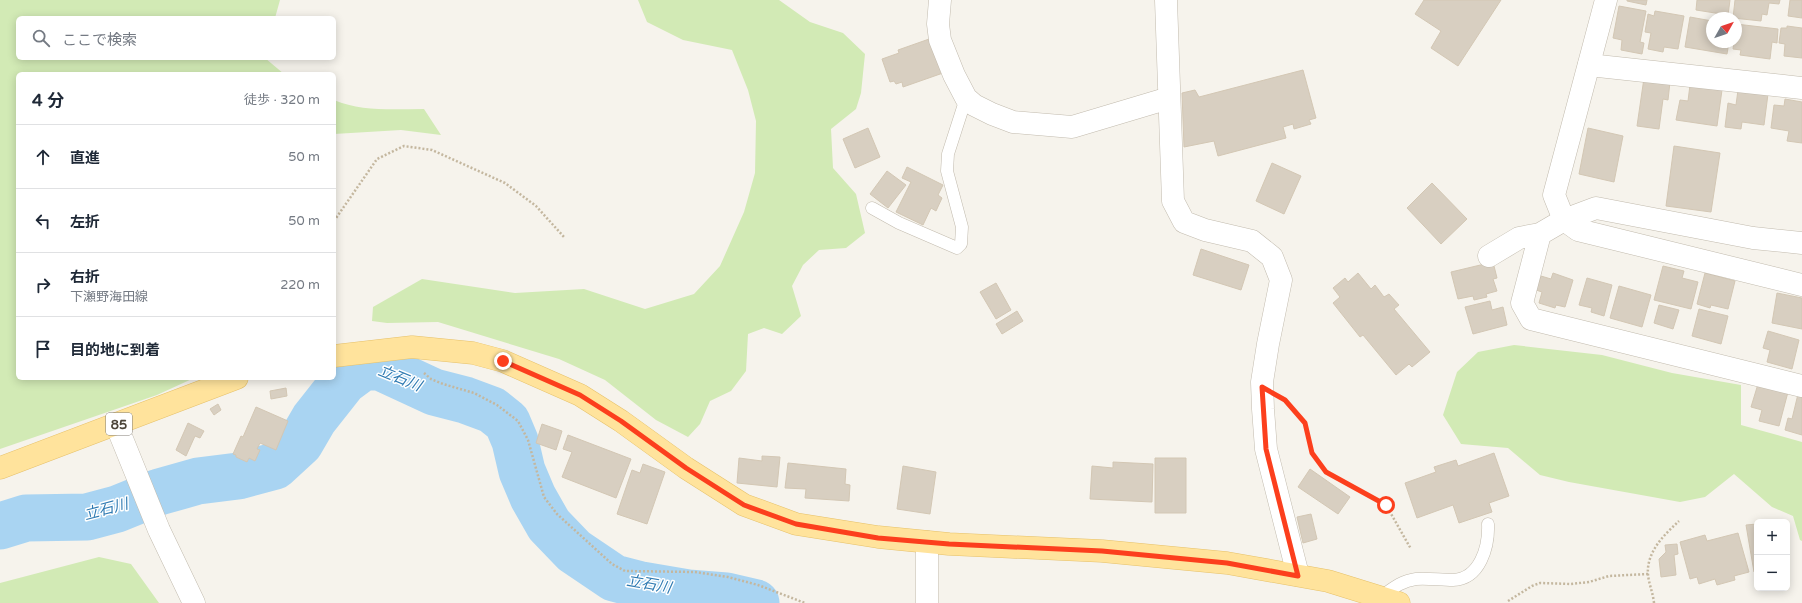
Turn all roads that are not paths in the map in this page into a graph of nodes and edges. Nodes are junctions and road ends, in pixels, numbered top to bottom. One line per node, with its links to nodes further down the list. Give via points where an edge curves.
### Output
1 (940, 0): 6 (street, via 940,40)
2 (1166, 0): 7 (street)
3 (1606, 0): 4 (street)
4 (1589, 65): 5 (street); 9 (street, via 1554,195)
5 (1802, 88)
6 (966, 98): 7 (street, via 974,105 1013,122 1072,127); 8 (lane, via 948,154 947,171 962,227 962,244 957,248)
7 (1170, 98): 21 (street, via 1173,201 1184,222 1252,242 1272,257 1281,280 1262,387 1266,449)
8 (872, 208)
9 (1564, 220): 10 (street); 11 (street, via 1596,208 1752,238); 13 (street, via 1578,230)
10 (1540, 234): 12 (street, via 1519,238); 16 (street, via 1522,303 1531,319)
11 (1802, 243)
12 (1489, 256)
13 (1802, 285)
14 (336, 356): 20 (main road, via 412,347 473,353 503,361 580,395 744,505 796,524 878,538)
15 (232, 380): 17 (main road, 85)
16 (1802, 386)
17 (116, 424): 18 (main road, 85); 23 (street, via 159,530)
18 (0, 468)
19 (1488, 524): 22 (lane, via 1489,538 1483,555 1478,567 1467,576 1453,580 1416,579 1399,584)
20 (927, 542): 21 (main road, via 1102,551 1227,563); 24 (street)
21 (1298, 576): 22 (main road, via 1328,581)
22 (1390, 600)
23 (194, 603)
24 (927, 603)

